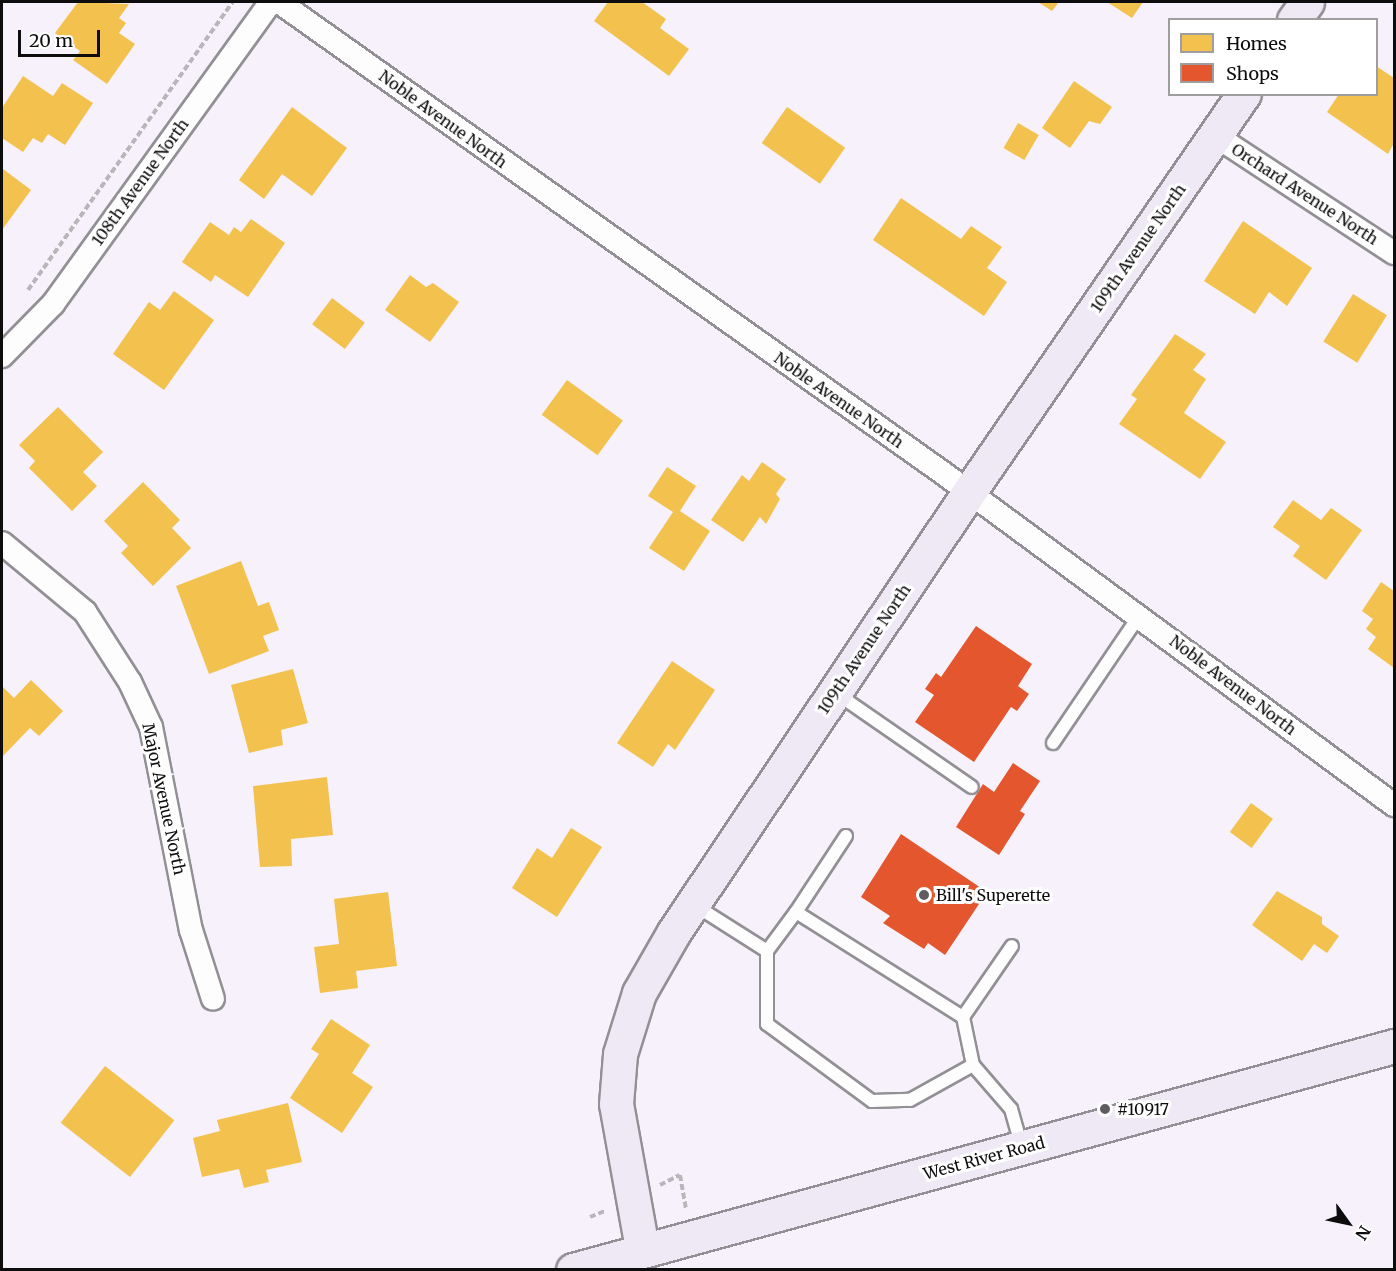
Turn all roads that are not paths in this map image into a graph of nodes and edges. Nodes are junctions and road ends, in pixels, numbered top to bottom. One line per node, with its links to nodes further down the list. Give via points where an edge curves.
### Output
1 (270, 2): 8 (street, 108th Avenue North, via 53,304)
2 (279, 2): 9 (street, Noble Avenue North)
3 (1307, 2): 4 (street)
4 (1295, 18)
5 (1243, 96): 6 (street, 109th Avenue North)
6 (1216, 136): 7 (street, Orchard Avenue North); 9 (street, 109th Avenue North)
7 (1395, 253)
8 (2, 356)
9 (969, 492): 11 (street, Noble Avenue North); 12 (street, 109th Avenue North)
10 (2, 543): 21 (street, Major Avenue North, via 85,612 130,682 151,727 191,930)
11 (1139, 616): 13 (lane); 15 (street, Noble Avenue North)
12 (835, 692): 14 (lane); 17 (street, 109th Avenue North)
13 (1053, 743)
14 (972, 787)
15 (1395, 805)
16 (846, 836): 18 (lane)
17 (693, 903): 20 (lane); 26 (street, 109th Avenue North, via 639,993 620,1054 616,1104)
18 (796, 912): 20 (lane); 22 (lane)
19 (1012, 946): 22 (lane)
20 (767, 951): 24 (lane, via 767,1024 872,1101 910,1100)
21 (213, 999)
22 (963, 1017): 24 (lane)
23 (1395, 1046): 25 (street, West River Road)
24 (973, 1065): 25 (lane, via 1011,1109)
25 (1022, 1149): 26 (street, West River Road)
26 (642, 1248): 27 (street, West River Road)
27 (573, 1269)

